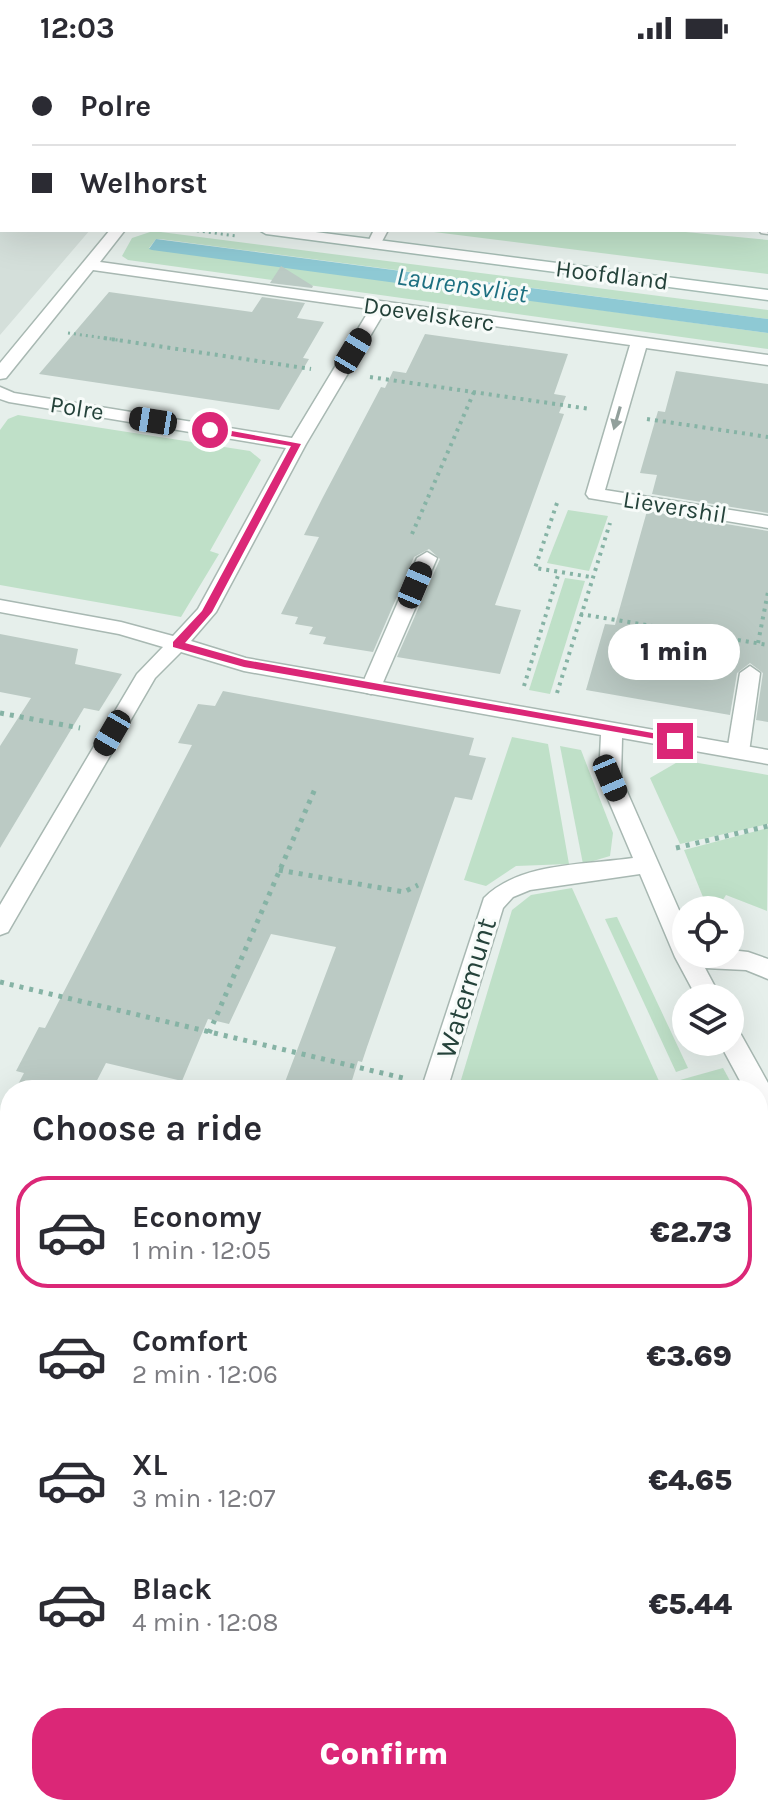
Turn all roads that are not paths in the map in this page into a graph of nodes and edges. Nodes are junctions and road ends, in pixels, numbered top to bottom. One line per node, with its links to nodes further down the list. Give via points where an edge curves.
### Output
1 (116, 232): 4 (street)
2 (298, 232): 3 (street, Hoofdland)
3 (378, 237): 5 (street, Hoofdland)
4 (91, 265): 6 (street, Doevelskerc); 9 (street)
5 (768, 295)
6 (379, 307): 7 (street, Doevelskerc); 11 (street)
7 (639, 343): 8 (street, Doevelskerc); 12 (street, Lievershil, one-way to 12, via 595,494)
8 (768, 360)
9 (0, 374)
10 (3, 399): 11 (street, Polre)
11 (297, 444): 15 (street, via 206,612)
12 (768, 522)
13 (427, 558): 17 (street)
14 (0, 606): 15 (street)
15 (177, 644): 17 (street, via 244,664); 23 (street, via 147,674)
16 (750, 673): 19 (street)
17 (371, 687): 18 (street)
18 (612, 730): 19 (street); 21 (street, via 610,778)
19 (738, 752): 20 (street)
20 (768, 757)
21 (644, 860): 22 (street); 27 (street, Watermunt, via 526,882 492,904)
22 (672, 922)
23 (0, 926)
24 (744, 961): 25 (street)
25 (768, 969)
26 (740, 1056): 28 (street)
27 (437, 1080)
28 (753, 1080)

